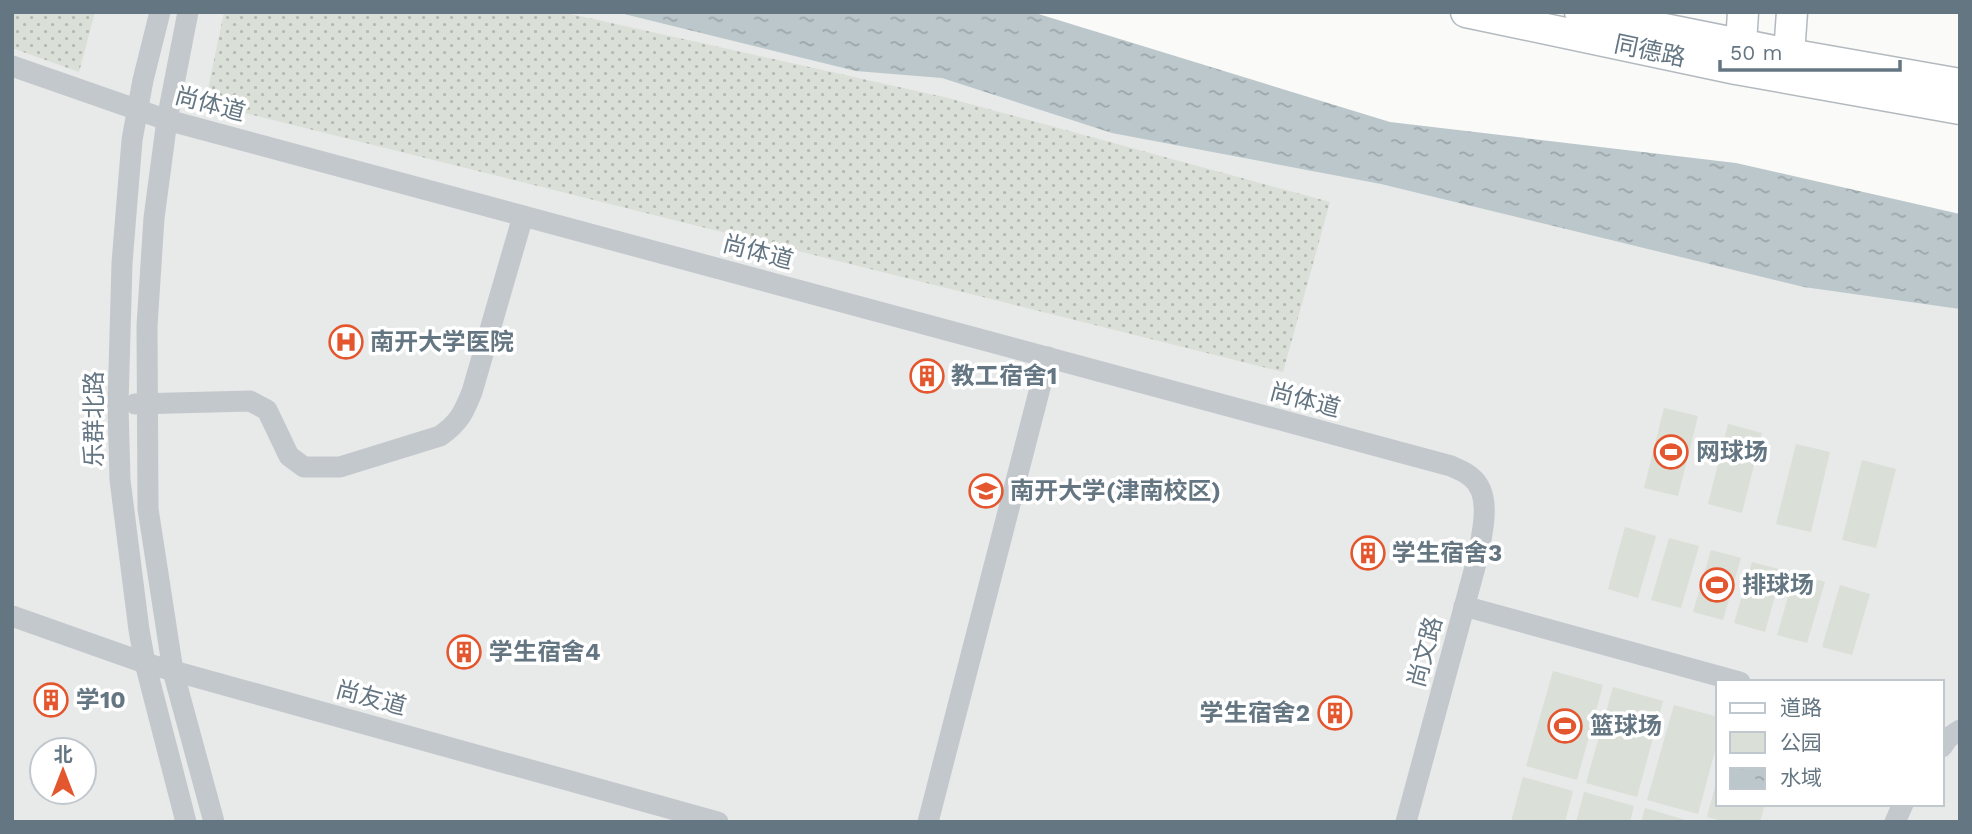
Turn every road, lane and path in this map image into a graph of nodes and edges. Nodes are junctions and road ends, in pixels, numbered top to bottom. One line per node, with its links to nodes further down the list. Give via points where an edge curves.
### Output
1 (160, 12): 12 (street, 乐群北路)
2 (188, 12): 13 (street)
3 (1466, 12): 7 (main road, 同德路)
4 (1580, 12): 7 (main road, 同德路)
5 (1743, 12): 7 (main road)
6 (1792, 12): 8 (main road)
7 (1738, 57): 8 (main road, 同德路)
8 (1786, 65): 10 (main road, 同德路); 11 (main road, 同德路)
9 (12, 66): 12 (street, 尚体道)
10 (1960, 84)
11 (1960, 108)
12 (138, 111): 13 (street, 尚体道); 17 (street, 乐群北路, via 122,263)
13 (167, 120): 14 (street, 尚体道); 16 (street, via 154,218)
14 (523, 216): 15 (street, 尚体道); 16 (street, via 472,392 462,415 440,436 340,467 304,467 289,456 267,410 250,401)
15 (1048, 357): 18 (street, 尚体道, via 1451,466 1472,477); 28 (street)
16 (148, 404): 17 (street); 22 (street, via 148,509)
17 (118, 405): 21 (street, 乐群北路, via 120,480)
18 (1482, 495): 19 (street, 尚文路, via 1480,543)
19 (1464, 606): 23 (street); 29 (street, 尚文路)
20 (12, 616): 21 (street, 尚友道)
21 (145, 663): 22 (street, 尚友道); 25 (street, 乐群北路)
22 (173, 671): 26 (street); 27 (street, 尚友道)
23 (1734, 680)
24 (1902, 806): 30 (street)
25 (186, 822)
26 (214, 822)
27 (718, 822)
28 (928, 822)
29 (1406, 822)
30 (1895, 822)

